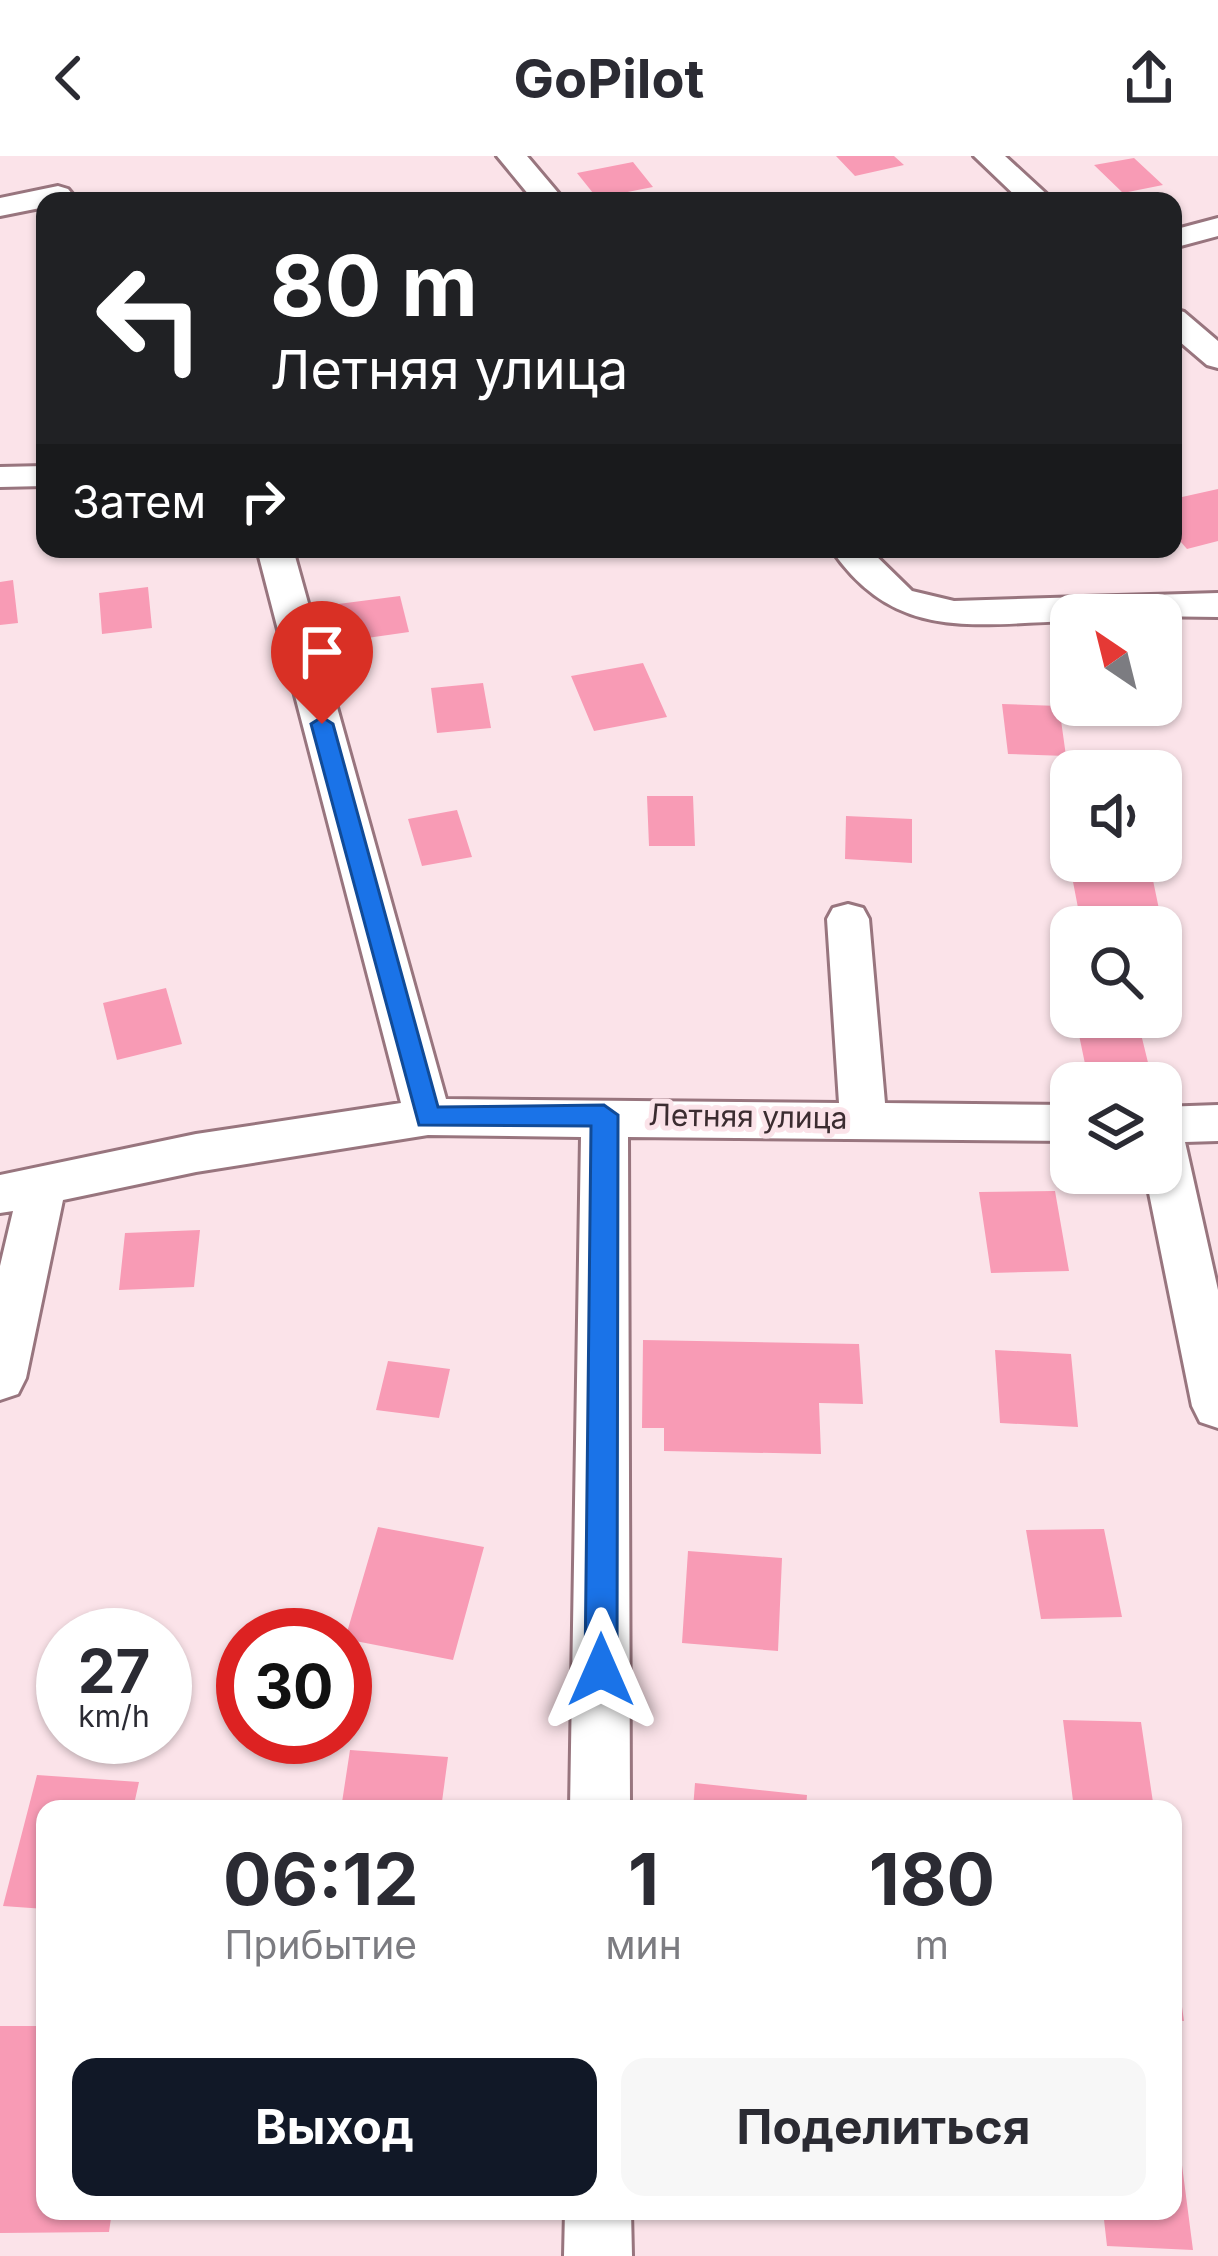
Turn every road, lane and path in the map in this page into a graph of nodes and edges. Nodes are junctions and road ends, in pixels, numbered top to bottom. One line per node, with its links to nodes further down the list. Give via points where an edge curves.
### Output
1 (511, 156): 3 (street)
2 (988, 156): 4 (street)
3 (542, 192)
4 (1029, 192)
5 (36, 196): 6 (street)
6 (0, 206)
7 (1218, 227): 8 (street)
8 (1182, 236)
9 (1182, 327): 10 (street)
10 (1218, 358)
11 (36, 476): 12 (street)
12 (0, 477)
13 (277, 558): 18 (street)
14 (858, 558): 15 (street, via 899,600 954,613)
15 (1218, 605)
16 (848, 919): 19 (street)
17 (604, 1115): 18 (street, Летняя улица); 19 (street, Летняя улица); 27 (street)
18 (428, 1118): 23 (street, Летняя улица)
19 (863, 1119): 20 (street, Летняя улица)
20 (1050, 1123)
21 (1218, 1123): 22 (street)
22 (1182, 1124)
23 (21, 1190): 25 (street)
24 (1173, 1194): 26 (street)
25 (0, 1378)
26 (1218, 1406)
27 (600, 1800)
28 (598, 2220): 29 (street)
29 (598, 2256)

